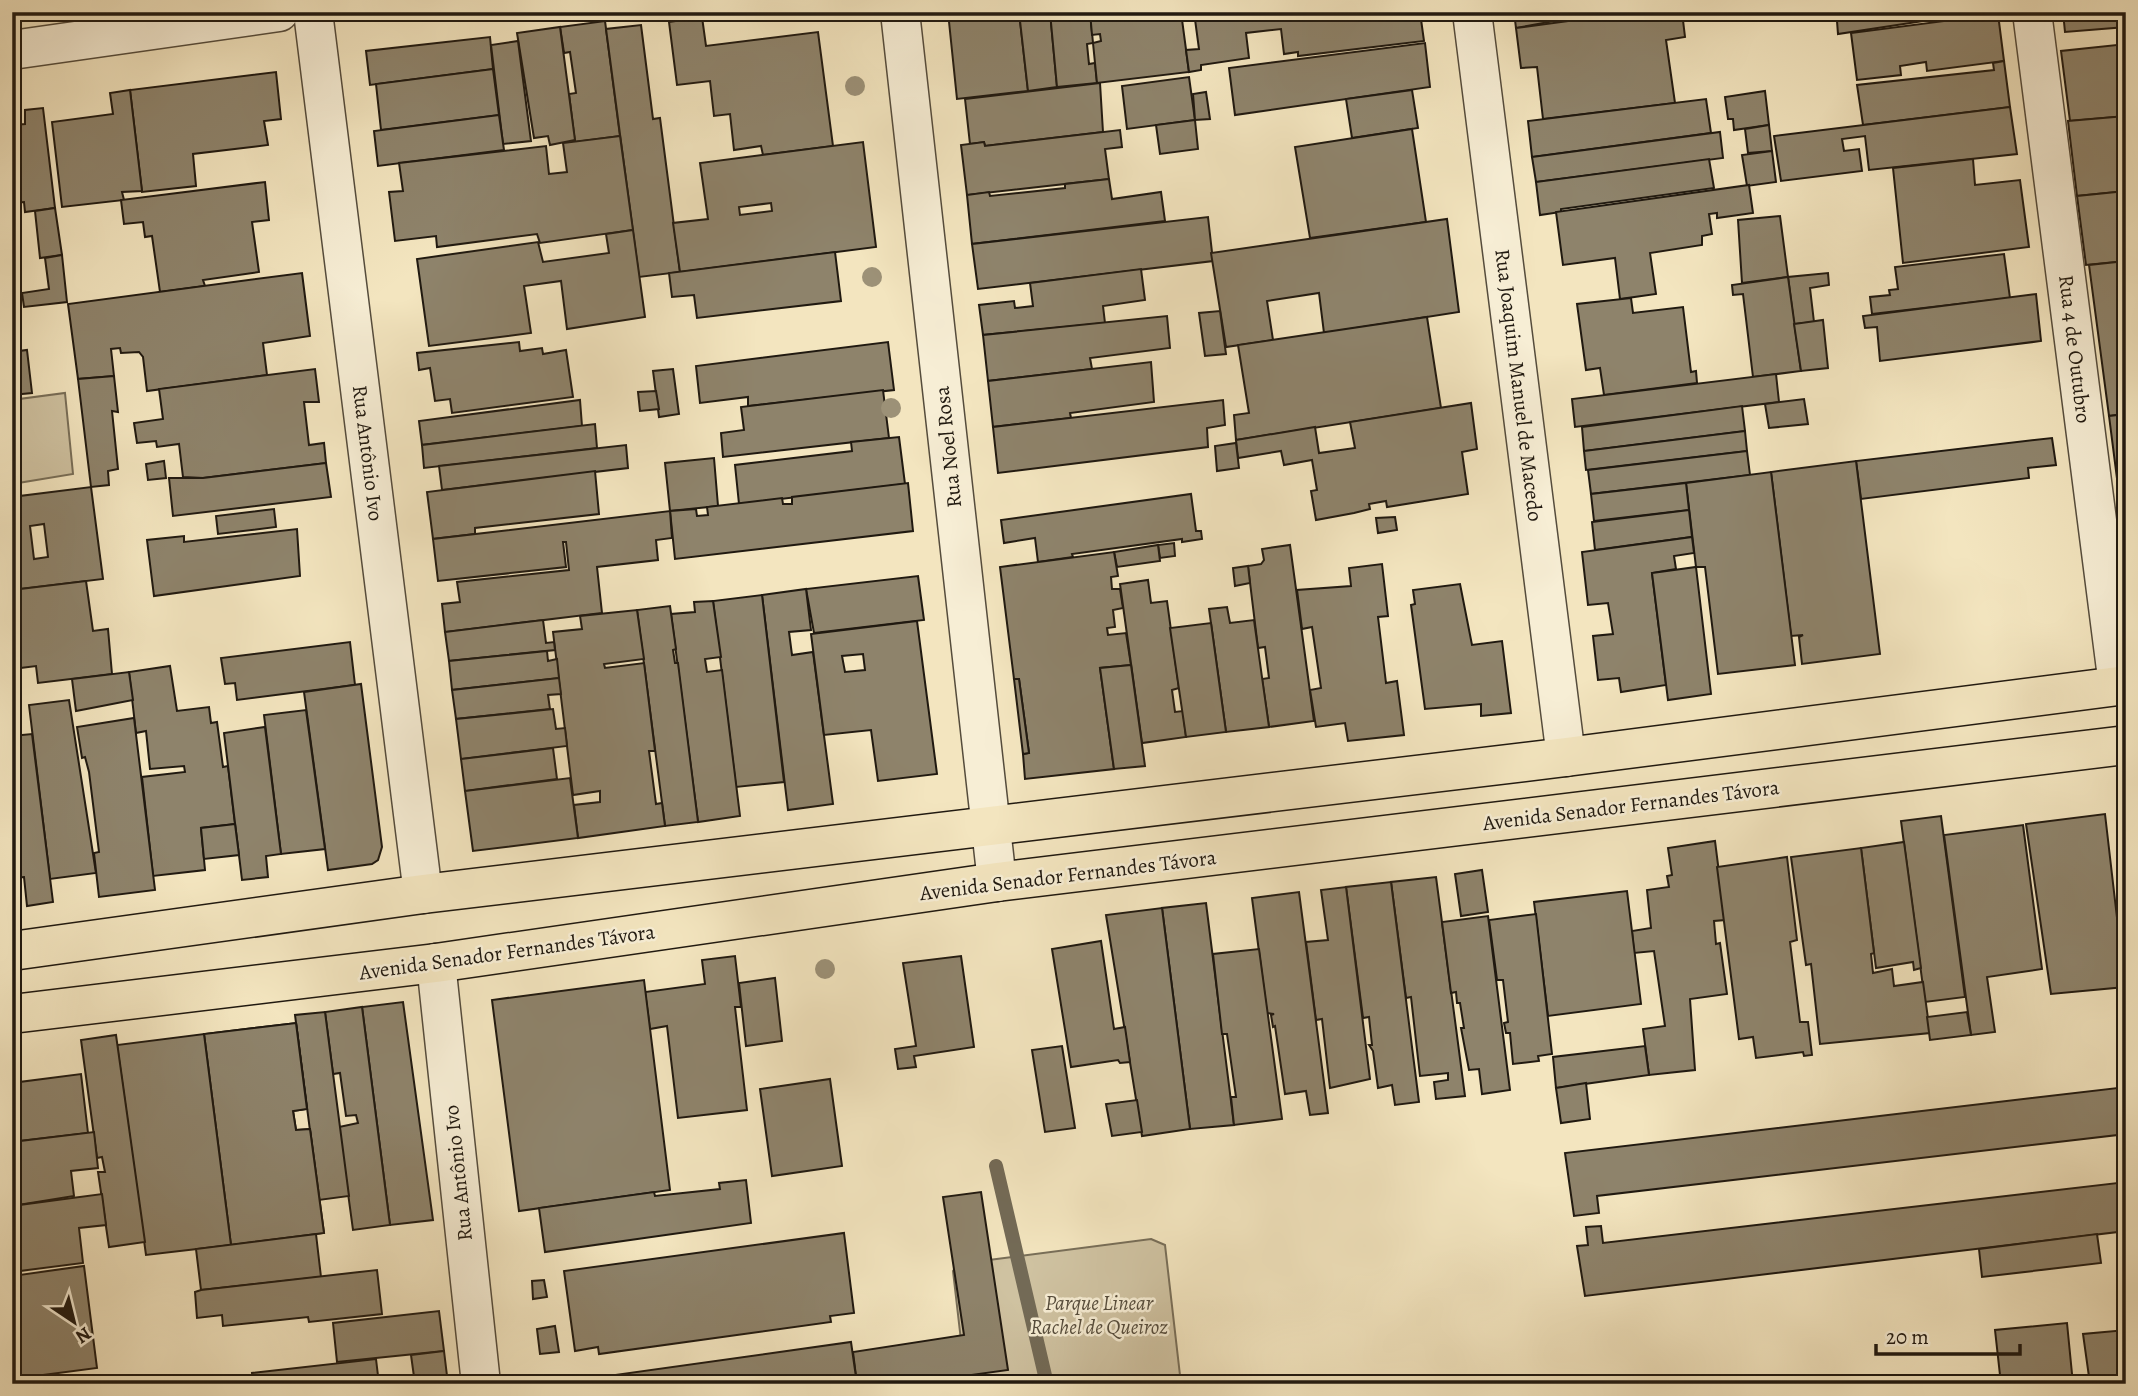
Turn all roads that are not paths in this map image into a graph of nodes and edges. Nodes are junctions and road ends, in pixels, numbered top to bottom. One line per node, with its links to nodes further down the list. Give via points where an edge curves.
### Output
1 (279, 12): 6 (street)
2 (313, 12): 12 (street, Rua Antônio Ivo)
3 (900, 12): 10 (street, Rua Noel Rosa)
4 (1472, 12): 9 (street, Rua Joaquim Manuel de Macedo)
5 (2032, 12): 7 (street, Rua 4 de Outubro)
6 (12, 50)
7 (2122, 685): 9 (main road)
8 (2126, 746): 11 (main road, Avenida Senador Fernandes Távora)
9 (1566, 757): 10 (main road)
10 (991, 828): 11 (street, Rua Noel Rosa); 12 (main road)
11 (997, 882): 14 (main road, Avenida Senador Fernandes Távora)
12 (423, 894): 13 (main road)
13 (12, 951)
14 (436, 963): 15 (main road, Avenida Senador Fernandes Távora); 16 (street, Rua Antônio Ivo)
15 (12, 1014)
16 (481, 1384)

